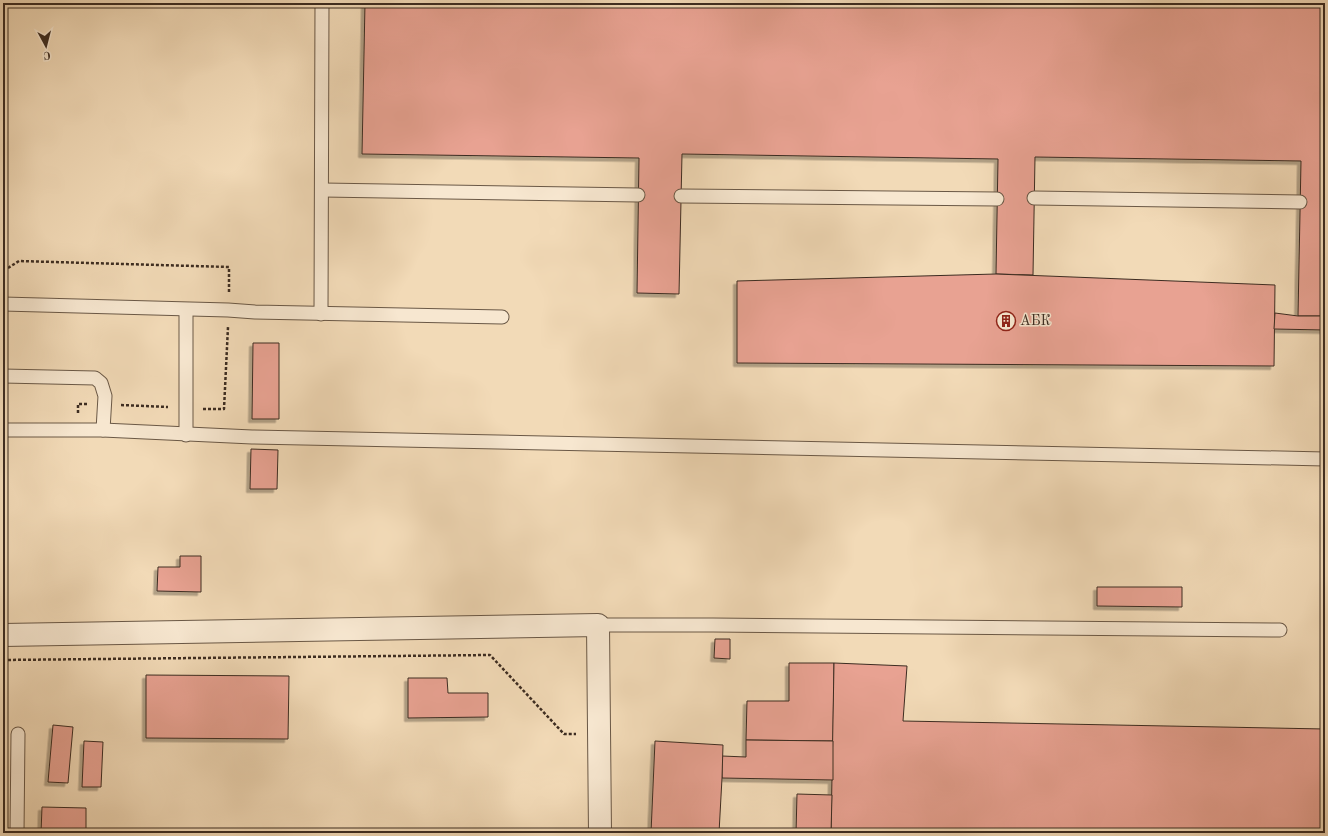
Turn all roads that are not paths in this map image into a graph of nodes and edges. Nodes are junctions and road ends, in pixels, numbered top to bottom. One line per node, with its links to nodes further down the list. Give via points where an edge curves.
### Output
1 (322, 3): 2 (lane)
2 (323, 190): 3 (lane); 10 (lane)
3 (638, 195)
4 (681, 196): 6 (lane)
5 (1034, 198): 7 (lane)
6 (997, 199)
7 (1300, 202)
8 (3, 304): 9 (lane)
9 (186, 310): 10 (lane); 15 (lane)
10 (321, 314): 11 (lane)
11 (502, 317)
12 (3, 376): 14 (lane, via 95,378 101,383 104,396)
13 (3, 430): 14 (lane)
14 (103, 430): 15 (lane)
15 (186, 435): 16 (lane)
16 (1325, 459)
17 (598, 625): 18 (lane); 19 (street); 22 (street)
18 (1280, 630)
19 (3, 634)
20 (18, 734): 21 (lane)
21 (17, 833)
22 (600, 833)

